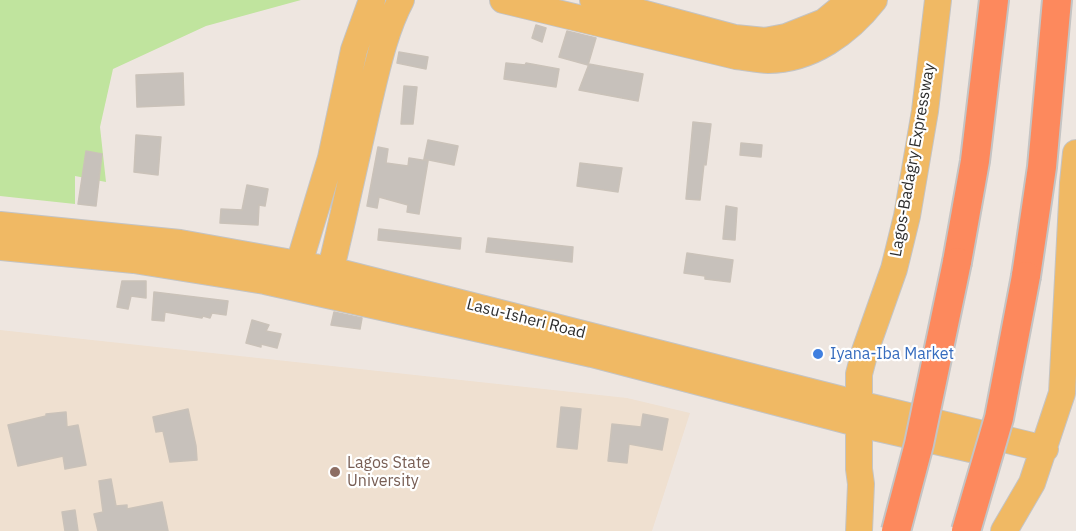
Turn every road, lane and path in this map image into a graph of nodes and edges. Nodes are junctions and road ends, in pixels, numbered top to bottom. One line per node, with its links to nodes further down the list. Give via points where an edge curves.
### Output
1 (372, 0): 13 (main road, via 354,50 331,158)
2 (401, 0): 14 (main road, via 380,58)
3 (503, 0): 6 (main road, via 736,56 769,60 810,51 831,41 859,19)
4 (593, 0): 5 (main road, via 735,38 765,41 824,22)
5 (851, 0)
6 (874, 0)
7 (938, 0): 17 (main road, Lagos-Badagry Expressway, via 907,216 894,269 861,364)
8 (1058, 3): 21 (highway, bridge, via 1042,167 1026,276 999,418)
9 (992, 4): 20 (highway, bridge, via 975,161 957,262 919,444)
10 (1076, 153): 18 (main road, via 1062,393)
11 (0, 225): 13 (main road, Lasu-Isheri Road, via 180,243)
12 (0, 247): 15 (main road, Lasu-Isheri Road, via 135,260)
13 (299, 263): 14 (main road, Lasu-Isheri Road); 15 (main road)
14 (331, 270): 16 (main road); 17 (main road, Lasu-Isheri Road)
15 (292, 287): 16 (main road, Lasu-Isheri Road)
16 (324, 294): 17 (main road, Lasu-Isheri Road)
17 (859, 414): 18 (main road, Lasu-Isheri Road); 19 (main road, Lagos-Badagry Expressway)
18 (1042, 457): 22 (main road)
19 (859, 531)
20 (896, 531)
21 (966, 531)
22 (1004, 531)

